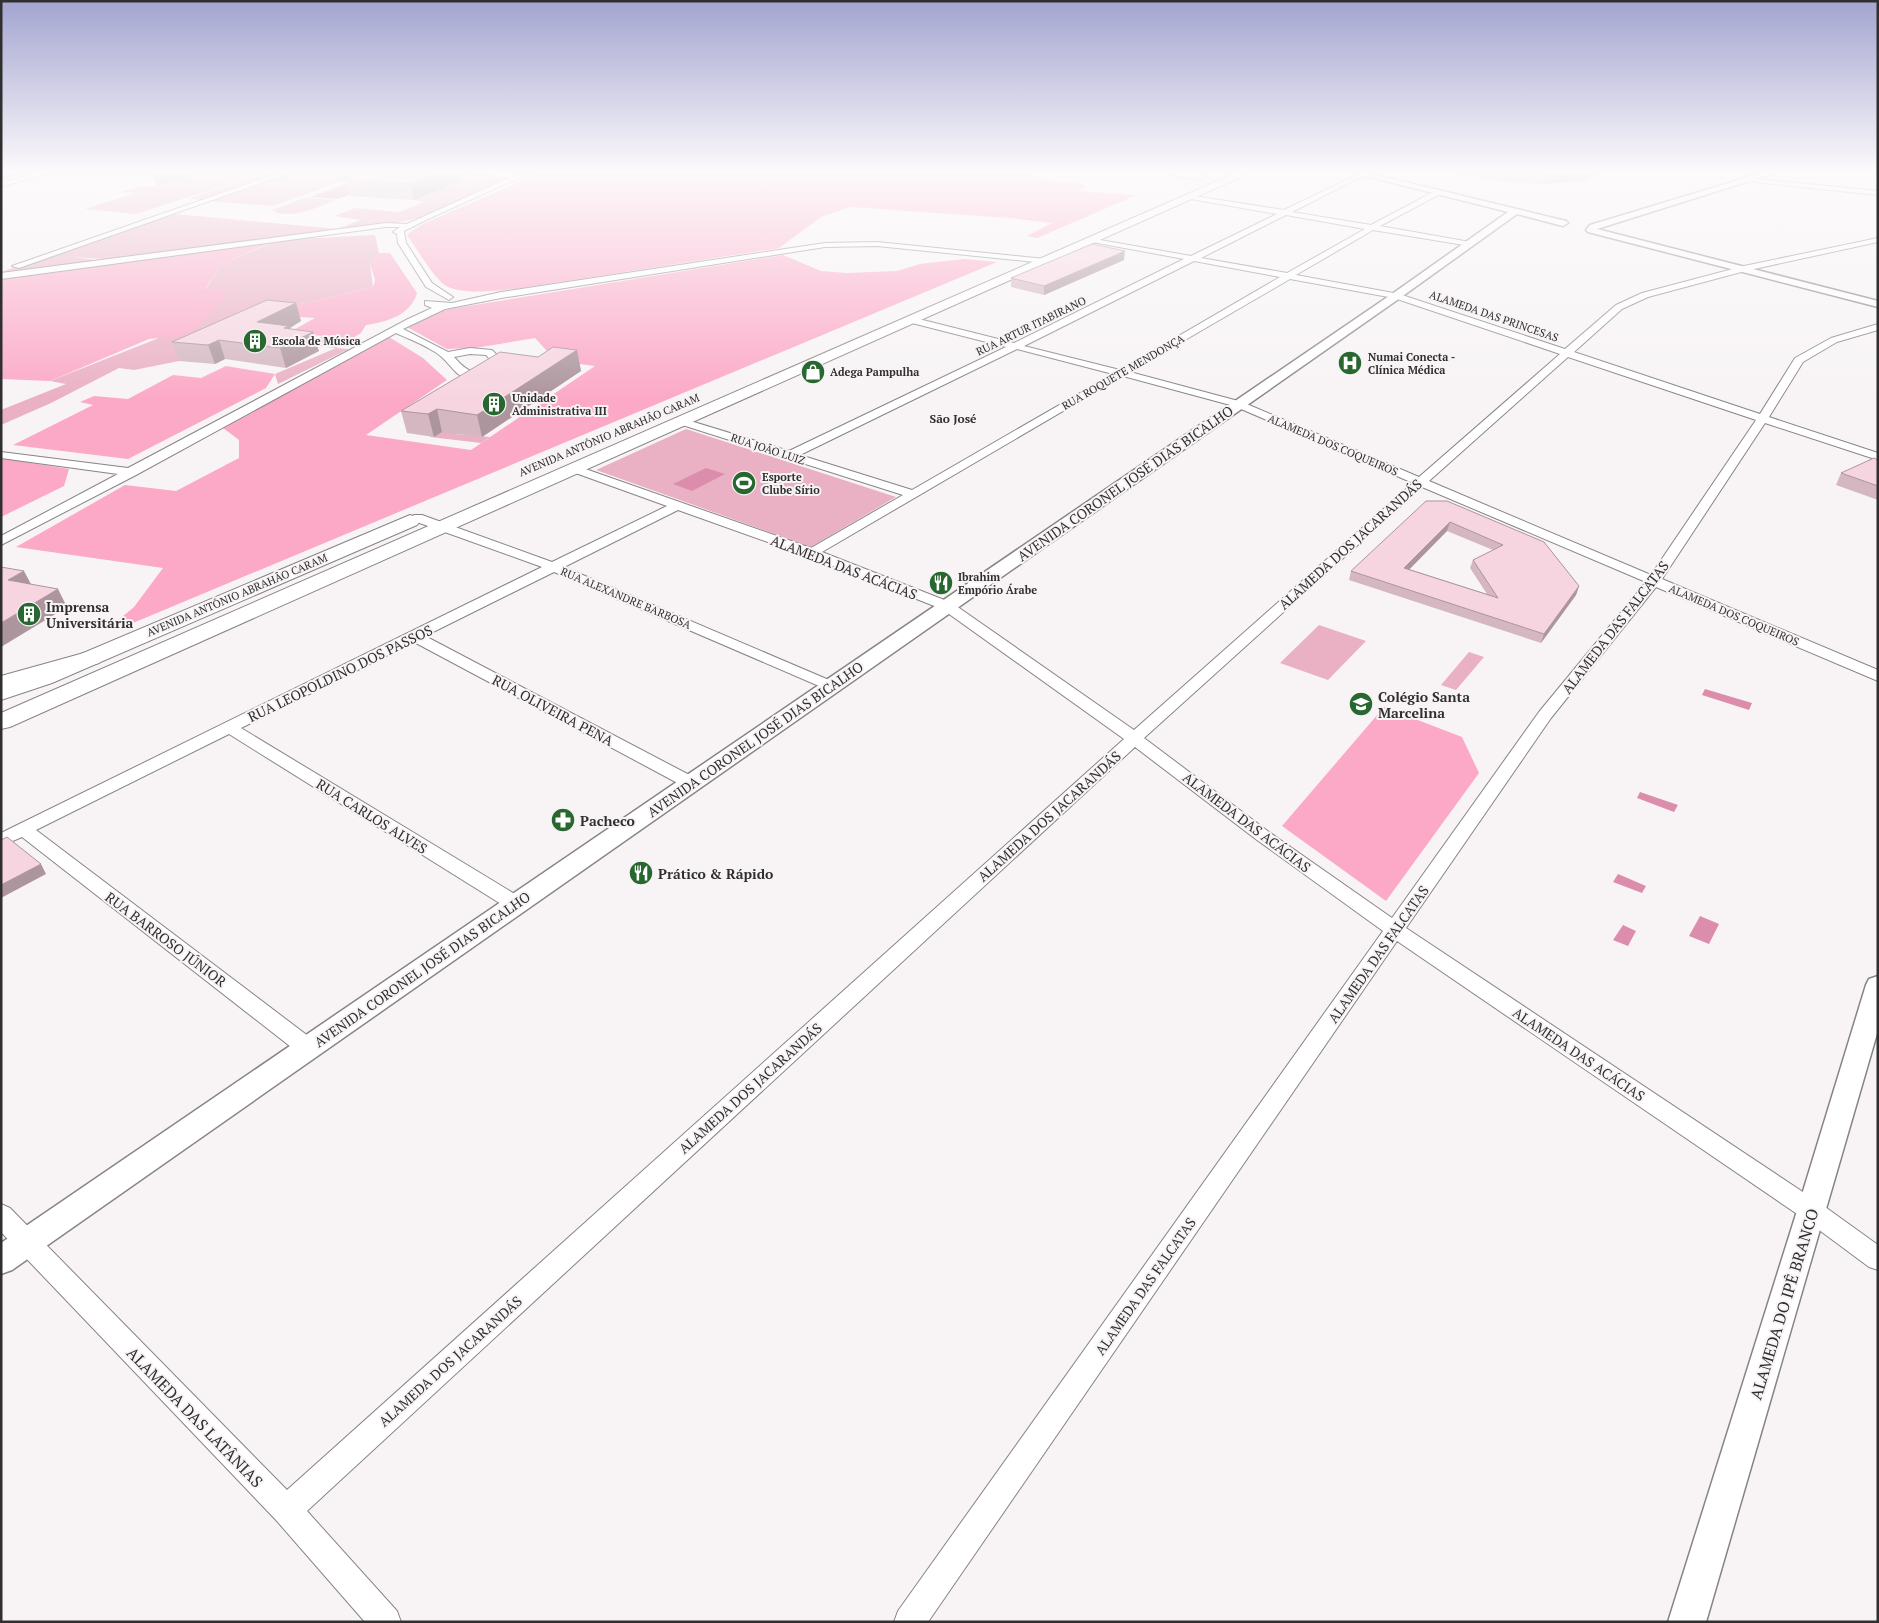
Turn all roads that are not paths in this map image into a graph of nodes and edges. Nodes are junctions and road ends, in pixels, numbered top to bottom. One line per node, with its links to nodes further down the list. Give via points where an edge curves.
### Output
1 (43, 248): 14 (street)
2 (70, 248): 16 (street)
3 (216, 248): 20 (street)
4 (405, 248): 25 (street)
5 (807, 248): 27 (street, via 500,295)
6 (914, 248): 17 (street)
7 (1064, 248): 15 (main road, AVENIDA ANTÔNIO ABRAHÃO CARAM)
8 (1136, 248): 18 (street, ALAMEDA DAS PRINCESAS)
9 (1214, 248): 18 (street, RUA ARTUR ITABIRANO)
10 (1337, 248): 24 (street, RUA ROQUETE MENDONÇA)
11 (1465, 248): 26 (street, AVENIDA CORONEL JOSÉ DIAS BICALHO)
12 (1659, 248): 21 (street)
13 (1843, 248): 21 (street, ALAMEDA DOS JACARANDÁS)
14 (28, 253): 16 (street); 19 (street)
15 (1042, 254): 17 (main road, AVENIDA ANTÔNIO ABRAHÃO CARAM); 31 (main road, AVENIDA ANTÔNIO ABRAHÃO CARAM)
16 (49, 255): 20 (street); 22 (street)
17 (1015, 258): 38 (main road, AVENIDA ANTÔNIO ABRAHÃO CARAM)
18 (1194, 258): 24 (street, ALAMEDA DAS PRINCESAS); 35 (street, RUA ARTUR ITABIRANO)
19 (10, 259)
20 (111, 262): 23 (street)
21 (1744, 270): 29 (street); 36 (street, ALAMEDA DOS JACARANDÁS, via 1646,295 1619,307)
22 (1, 272)
23 (1, 276)
24 (1288, 276): 26 (street, ALAMEDA DAS PRINCESAS); 40 (street, RUA ROQUETE MENDONÇA)
25 (429, 286): 27 (street); 28 (street)
26 (1396, 296): 36 (street, ALAMEDA DAS PRINCESAS); 42 (street, AVENIDA CORONEL JOSÉ DIAS BICALHO)
27 (454, 299): 28 (street); 30 (street)
28 (429, 302): 30 (street, via 432,306); 32 (street)
29 (1878, 304)
30 (442, 307): 32 (street)
31 (911, 320): 35 (street, ALAMEDA DOS COQUEIROS); 39 (main road, AVENIDA ANTÔNIO ABRAHÃO CARAM)
32 (411, 321): 34 (street)
33 (1878, 327): 44 (street, ALAMEDA DAS FALCATAS, via 1834,340 1799,360)
34 (396, 329): 37 (street); 49 (street)
35 (1016, 346): 40 (street, ALAMEDA DOS COQUEIROS); 46 (street, RUA ARTUR ITABIRANO)
36 (1566, 354): 44 (street, ALAMEDA DAS PRINCESAS); 50 (street, ALAMEDA DOS JACARANDÁS)
37 (446, 355): 37 (street, via 465,374 488,375 503,367 489,352)
38 (784, 360): 39 (main road); 41 (main road, AVENIDA ANTÔNIO ABRAHÃO CARAM)
39 (807, 366): 43 (main road, AVENIDA ANTÔNIO ABRAHÃO CARAM)
40 (1122, 373): 42 (street, ALAMEDA DOS COQUEIROS); 51 (street, RUA ROQUETE MENDONÇA)
41 (723, 386)
42 (1238, 404): 50 (street, ALAMEDA DOS COQUEIROS); 59 (street, AVENIDA CORONEL JOSÉ DIAS BICALHO)
43 (676, 412): 46 (street, RUA JOÃO LUIZ); 48 (main road, AVENIDA ANTÔNIO ABRAHÃO CARAM)
44 (1762, 419): 47 (street, ALAMEDA DAS PRINCESAS); 58 (street, ALAMEDA DAS FALCATAS)
45 (1, 455): 49 (street)
46 (788, 456): 51 (street, RUA JOÃO LUIZ)
47 (1878, 457)
48 (574, 469): 52 (street, ALAMEDA DAS ACÁCIAS); 54 (main road, AVENIDA ANTÔNIO ABRAHÃO CARAM)
49 (132, 472): 55 (street)
50 (1420, 481): 58 (street, ALAMEDA DOS COQUEIROS); 70 (street, ALAMEDA DOS JACARANDÁS)
51 (913, 494): 56 (street, RUA ROQUETE MENDONÇA)
52 (678, 506): 56 (street, ALAMEDA DAS ACÁCIAS); 57 (street, RUA LEOPOLDINO DOS PASSOS)
53 (426, 514): 54 (street, RUA ALEXANDRE BARBOSA); 61 (main road, AVENIDA ANTÔNIO ABRAHÃO CARAM)
54 (442, 528): 57 (street, RUA ALEXANDRE BARBOSA); 66 (main road, AVENIDA ANTÔNIO ABRAHÃO CARAM)
55 (1, 541)
56 (812, 553): 59 (street, ALAMEDA DAS ACÁCIAS)
57 (554, 567): 60 (street, RUA LEOPOLDINO DOS PASSOS); 64 (street, RUA ALEXANDRE BARBOSA)
58 (1654, 581): 62 (street, ALAMEDA DOS COQUEIROS); 75 (street, ALAMEDA DAS FALCATAS, via 1545,715)
59 (947, 606): 64 (street, AVENIDA CORONEL JOSÉ DIAS BICALHO); 70 (street, ALAMEDA DAS ACÁCIAS)
60 (414, 636): 69 (street, RUA LEOPOLDINO DOS PASSOS); 71 (street, RUA OLIVEIRA PENA)
61 (91, 658): 63 (main road); 65 (main road, AVENIDA ANTÔNIO ABRAHÃO CARAM)
62 (1878, 676)
63 (1, 684)
64 (831, 686): 71 (street, AVENIDA CORONEL JOSÉ DIAS BICALHO)
65 (1, 693)
66 (63, 695): 67 (main road, AVENIDA ANTÔNIO ABRAHÃO CARAM); 68 (main road, AVENIDA ANTÔNIO ABRAHÃO CARAM)
67 (1, 716)
68 (1, 722)
69 (229, 727): 72 (street, RUA LEOPOLDINO DOS PASSOS); 74 (street, RUA CARLOS ALVES)
70 (1134, 738): 75 (street, ALAMEDA DAS ACÁCIAS, via 1262,836); 83 (street, ALAMEDA DOS JACARANDÁS)
71 (691, 783): 74 (street, AVENIDA CORONEL JOSÉ DIAS BICALHO)
72 (23, 829): 73 (street, RUA LEOPOLDINO DOS PASSOS); 77 (street, RUA BARROSO JÚNIOR)
73 (1, 840)
74 (516, 904): 77 (street, AVENIDA CORONEL JOSÉ DIAS BICALHO)
75 (1395, 930): 78 (street, ALAMEDA DAS ACÁCIAS); 85 (street, ALAMEDA DAS FALCATAS)
76 (1878, 985): 78 (street, ALAMEDA DO IPÊ BRANCO)
77 (308, 1048): 80 (street, AVENIDA CORONEL JOSÉ DIAS BICALHO)
78 (1812, 1211): 81 (street, ALAMEDA DAS ACÁCIAS); 86 (street, ALAMEDA DO IPÊ BRANCO)
79 (1, 1215): 80 (street, ALAMEDA DAS LATÂNIAS)
80 (26, 1243): 82 (street, AVENIDA CORONEL JOSÉ DIAS BICALHO); 83 (street, ALAMEDA DAS LATÂNIAS)
81 (1878, 1259)
82 (1, 1260)
83 (286, 1510): 84 (street, ALAMEDA DAS LATÂNIAS)
84 (386, 1622)
85 (909, 1622)
86 (1687, 1622)

